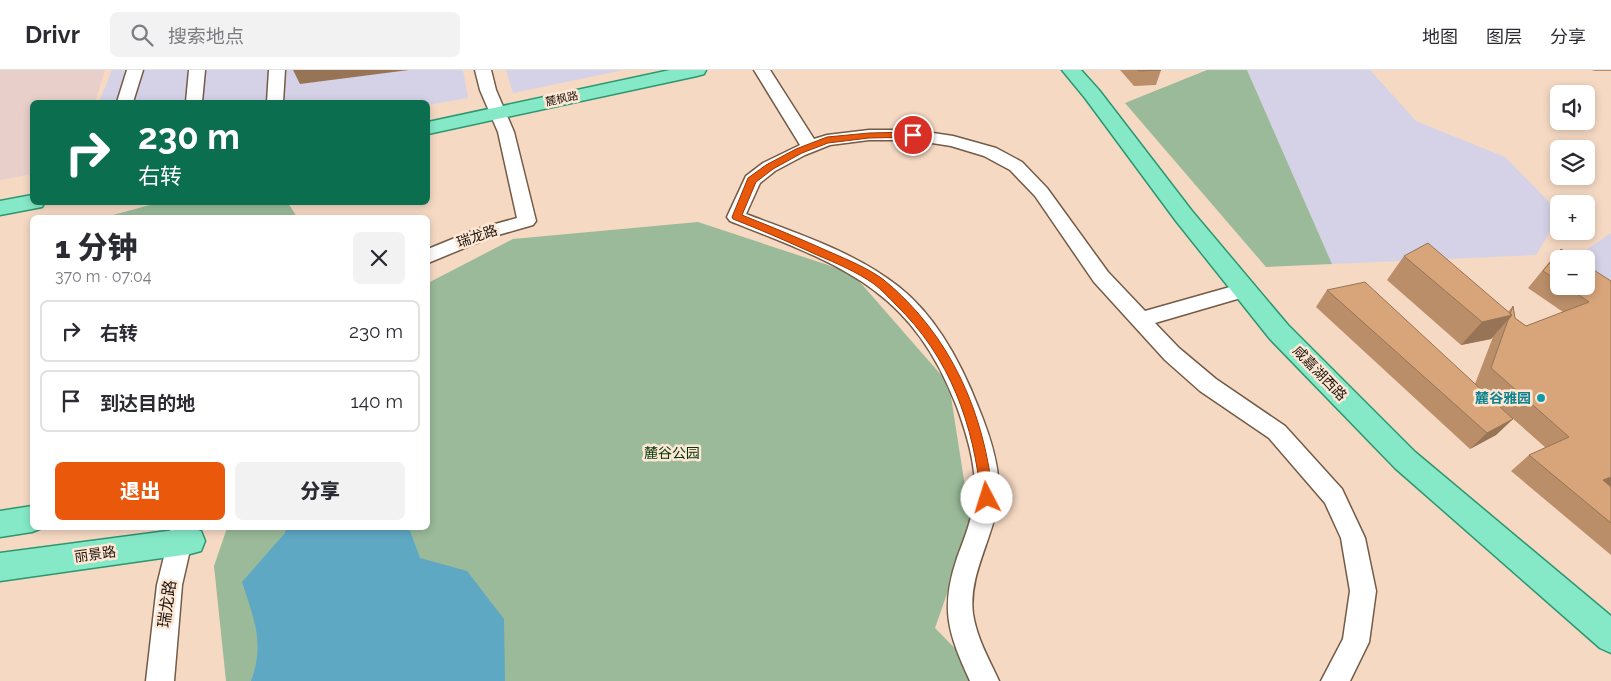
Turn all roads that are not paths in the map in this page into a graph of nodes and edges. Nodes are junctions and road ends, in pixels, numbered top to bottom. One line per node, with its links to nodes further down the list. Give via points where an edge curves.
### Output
1 (134, 70): 11 (street)
2 (197, 70): 12 (street)
3 (277, 70): 13 (street)
4 (477, 70): 14 (street)
5 (482, 70): 14 (street)
6 (664, 70): 14 (main road)
7 (697, 70): 14 (main road, 麓枫路)
8 (762, 70): 17 (street)
9 (1071, 70): 25 (main road, 咸嘉湖西路)
10 (1083, 70): 31 (main road, 咸嘉湖西路, via 1196,214 1292,328 1417,454)
11 (126, 100)
12 (194, 100)
13 (275, 100)
14 (494, 110): 15 (main road); 16 (main road, 麓枫路); 22 (street)
15 (430, 121)
16 (430, 127)
17 (810, 146): 26 (street, via 869,135 913,135 953,141 990,152 1016,166 1041,192 1101,277); 35 (street, via 769,167 752,180 736,217 824,253 879,282 919,321 953,374 976,432 984,469 987,498 960,597 965,639)
18 (30, 194): 19 (main road)
19 (0, 199)
20 (30, 203): 21 (main road)
21 (0, 208)
22 (524, 220): 23 (street, 瑞龙路, via 482,229); 24 (street, 瑞龙路)
23 (430, 250)
24 (430, 255)
25 (1244, 290): 26 (street); 32 (main road, 咸嘉湖西路, via 1279,332 1405,460)
26 (1140, 320): 36 (street, via 1208,385 1278,432 1334,496 1353,538 1363,591 1356,642)
27 (30, 519): 28 (main road)
28 (0, 524)
29 (186, 535): 30 (main road, 丽景路); 33 (street, 瑞龙路, via 164,620); 34 (street, 瑞龙路, via 176,618)
30 (0, 567)
31 (1611, 618)
32 (1611, 637)
33 (160, 681)
34 (173, 681)
35 (985, 681)
36 (1335, 681)

